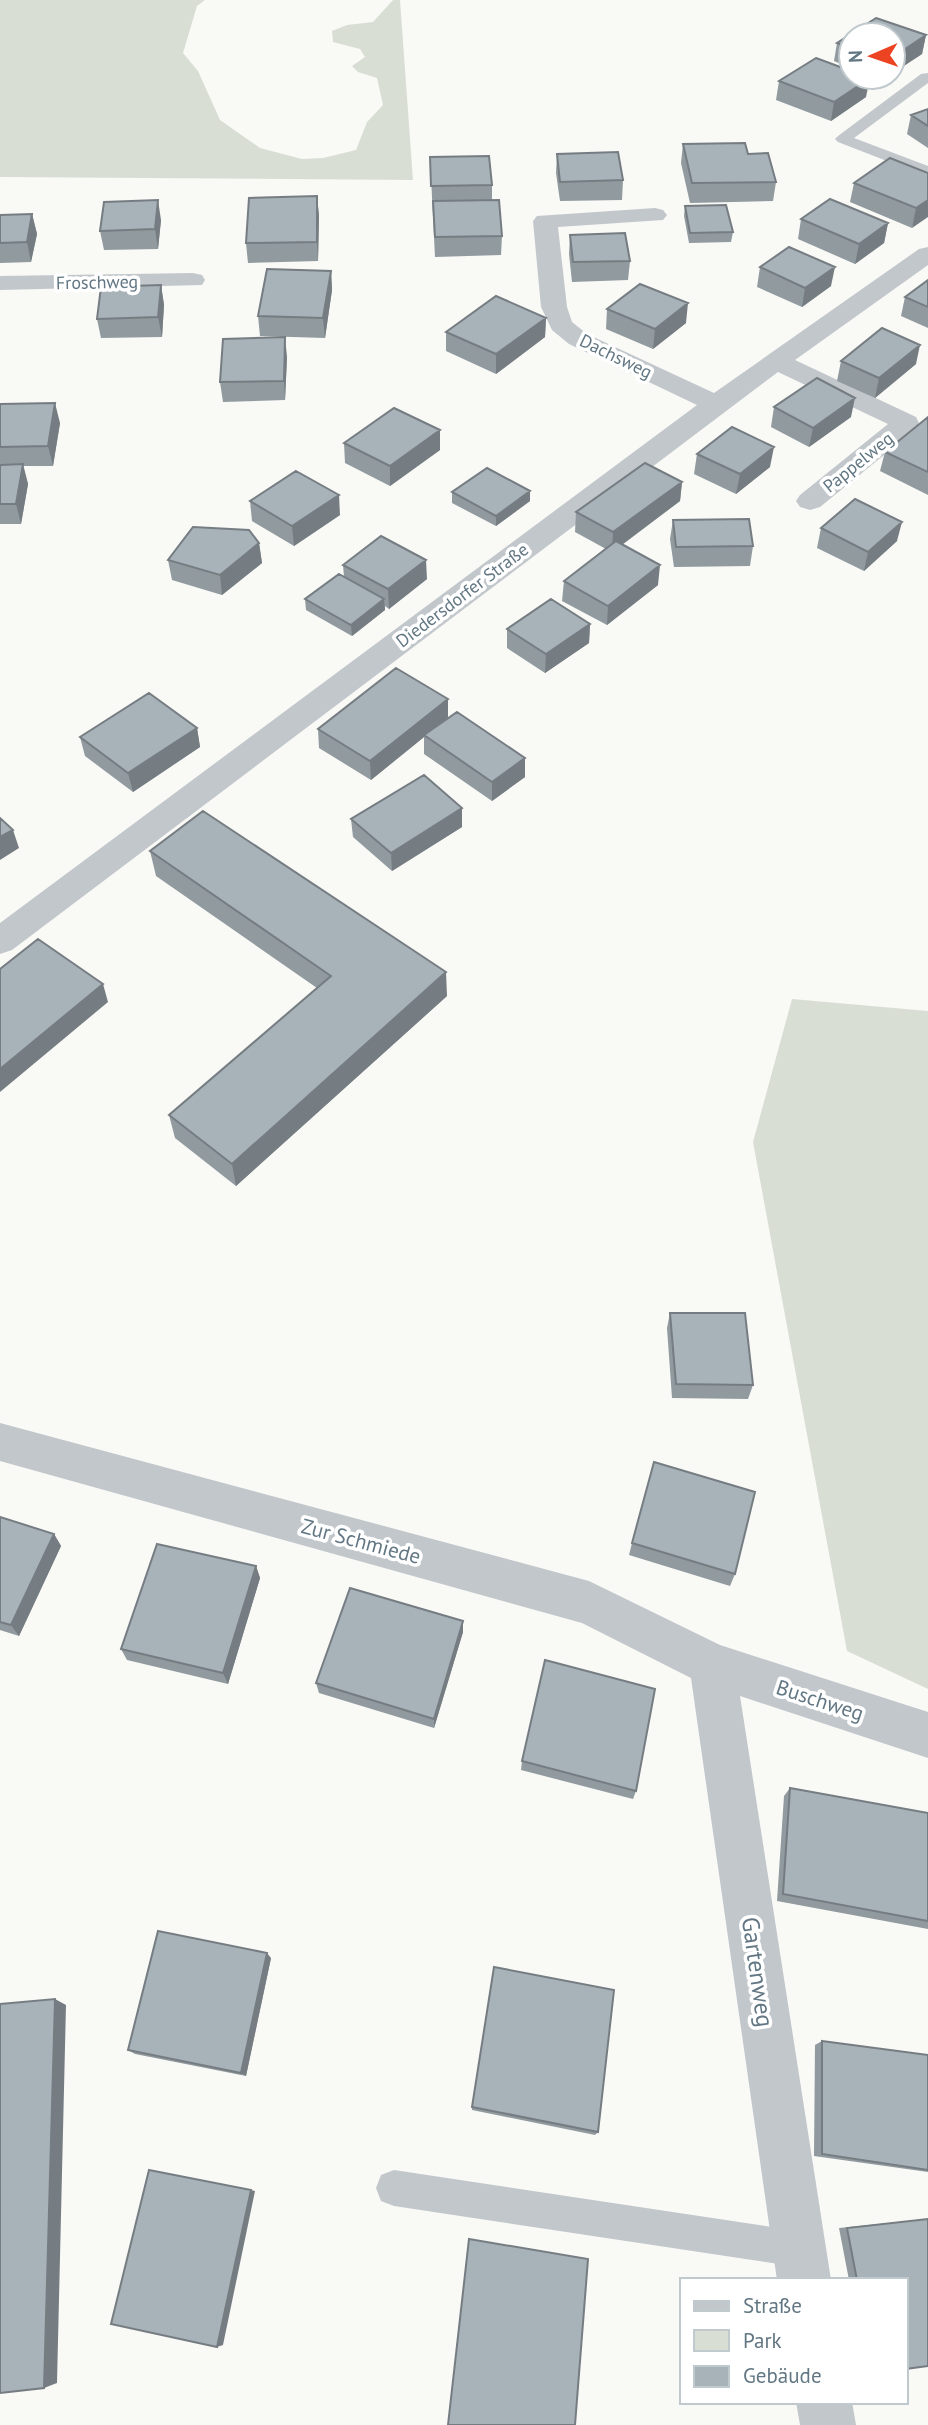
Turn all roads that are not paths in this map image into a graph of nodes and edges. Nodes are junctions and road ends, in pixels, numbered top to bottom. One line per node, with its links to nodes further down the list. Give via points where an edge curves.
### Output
1 (926, 77): 2 (lane, via 843,139)
2 (928, 172)
3 (655, 215): 8 (street, Dachsweg, via 545,221 554,307 561,325 578,339)
4 (928, 254): 7 (street, Diedersdorfer Straße)
5 (193, 280): 6 (street, Froschweg)
6 (0, 283)
7 (775, 361): 8 (street, Diedersdorfer Straße); 10 (street, Pappelweg)
8 (716, 404): 12 (street, Diedersdorfer Straße)
9 (928, 406): 10 (street, Pappelweg)
10 (906, 423): 11 (street, Pappelweg)
11 (810, 501)
12 (0, 941)
13 (0, 1442): 14 (street, Zur Schmiede, via 589,1603)
14 (712, 1665): 15 (street, Buschweg); 17 (street, Gartenweg)
15 (928, 1735)
16 (394, 2188): 17 (lane)
17 (802, 2264)
18 (824, 2404): 19 (street)
19 (828, 2425)

